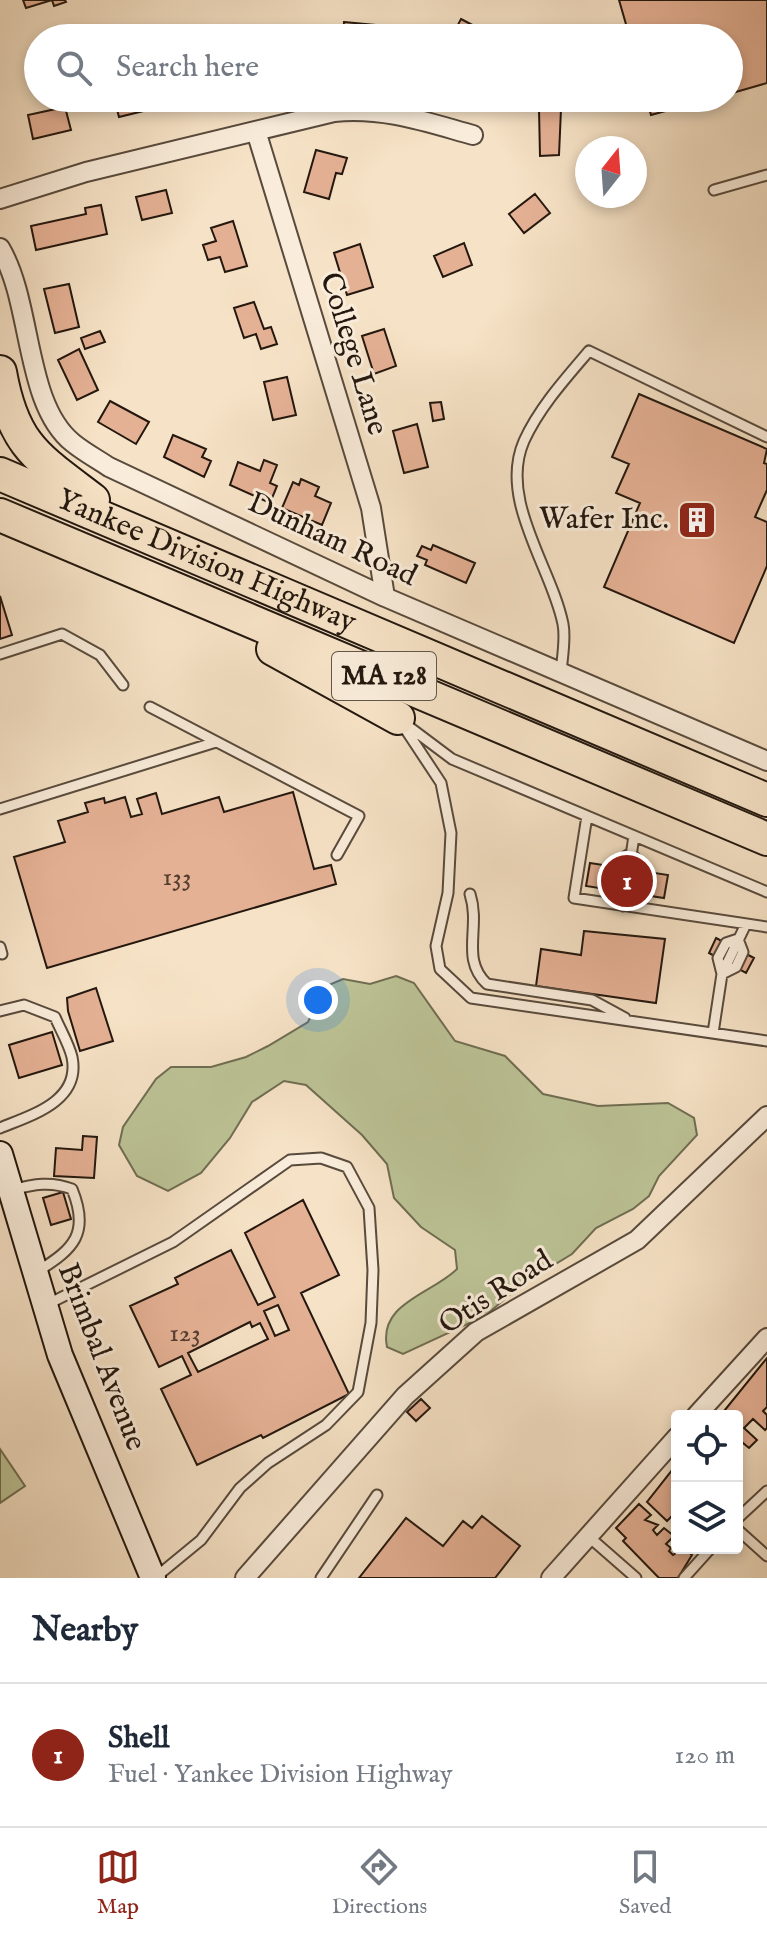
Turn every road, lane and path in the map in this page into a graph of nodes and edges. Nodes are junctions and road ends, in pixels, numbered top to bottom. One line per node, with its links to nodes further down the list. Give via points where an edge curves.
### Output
1 (334, 112): 3 (street)
2 (388, 112): 4 (street)
3 (256, 131): 7 (street, via 86,172); 14 (street, College Lane, via 371,508)
4 (473, 135)
5 (767, 175): 6 (lane)
6 (714, 190)
7 (0, 199)
8 (0, 248): 14 (street, Dunham Road, via 27,319 36,378 70,442 109,467)
9 (0, 372): 13 (highway, via 12,418 30,452)
10 (767, 437): 16 (lane, via 589,351 523,443 518,469 533,547 564,627)
11 (0, 474): 13 (highway, Yankee Division Highway / MA 128)
12 (0, 516): 19 (highway, via 271,647); 26 (highway, Yankee Division Highway / MA 128)
13 (131, 529): 22 (highway, Yankee Division Highway / MA 128)
14 (385, 597): 16 (street, Dunham Road)
15 (0, 654): 17 (lane, via 62,634 100,655)
16 (561, 673): 21 (street, Dunham Road)
17 (123, 685)
18 (150, 707): 20 (lane)
19 (398, 718): 24 (lane, via 452,759); 43 (lane, via 441,783 451,833 448,893 436,946 440,969 471,998)
20 (216, 742): 23 (lane); 28 (lane, via 359,816)
21 (767, 761)
22 (767, 800)
23 (0, 809)
24 (587, 816): 25 (lane); 37 (lane, via 574,898)
25 (634, 836): 27 (lane); 34 (lane)
26 (767, 839)
27 (631, 853): 29 (lane); 30 (lane); 31 (lane)
28 (337, 855)
29 (610, 866)
30 (629, 869)
31 (646, 871)
32 (606, 889): 37 (lane)
33 (625, 892): 37 (lane)
34 (767, 892)
35 (470, 894): 43 (lane, via 477,914 471,957 474,972 487,984 592,1000)
36 (643, 895): 37 (lane)
37 (623, 906): 38 (lane)
38 (745, 926): 39 (lane); 40 (lane)
39 (767, 927)
40 (738, 939): 41 (lane, via 743,952 736,967); 41 (lane, via 726,943 718,958)
41 (722, 974): 44 (lane)
42 (0, 1011): 47 (lane, via 24,1005 55,1017 72,1058 70,1084 50,1108)
43 (630, 1021): 44 (lane)
44 (713, 1033): 45 (lane)
45 (767, 1041)
46 (767, 1116): 63 (street, Otis Road, via 637,1240 476,1332 405,1396)
47 (0, 1128)
48 (0, 1154): 49 (main road, Brimbal Avenue)
49 (9, 1191): 50 (main road, Brimbal Avenue); 50 (lane, via 57,1183 72,1189 80,1209 80,1228 66,1254)
50 (35, 1273): 51 (main road, Brimbal Avenue)
51 (45, 1306): 62 (main road, Brimbal Avenue, via 60,1355); 62 (lane, via 173,1242 290,1160 321,1158 347,1167 369,1208 371,1323 358,1392 326,1425 240,1488 201,1540)
52 (767, 1338): 53 (street)
53 (701, 1410)
54 (671, 1444): 59 (street)
55 (377, 1495): 64 (lane)
56 (764, 1498): 57 (lane)
57 (743, 1514)
58 (743, 1534): 61 (lane)
59 (588, 1536): 65 (street); 66 (lane)
60 (706, 1554): 67 (lane)
61 (767, 1556)
62 (154, 1578)
63 (245, 1578)
64 (321, 1578)
65 (551, 1578)
66 (636, 1578)
67 (684, 1578)

